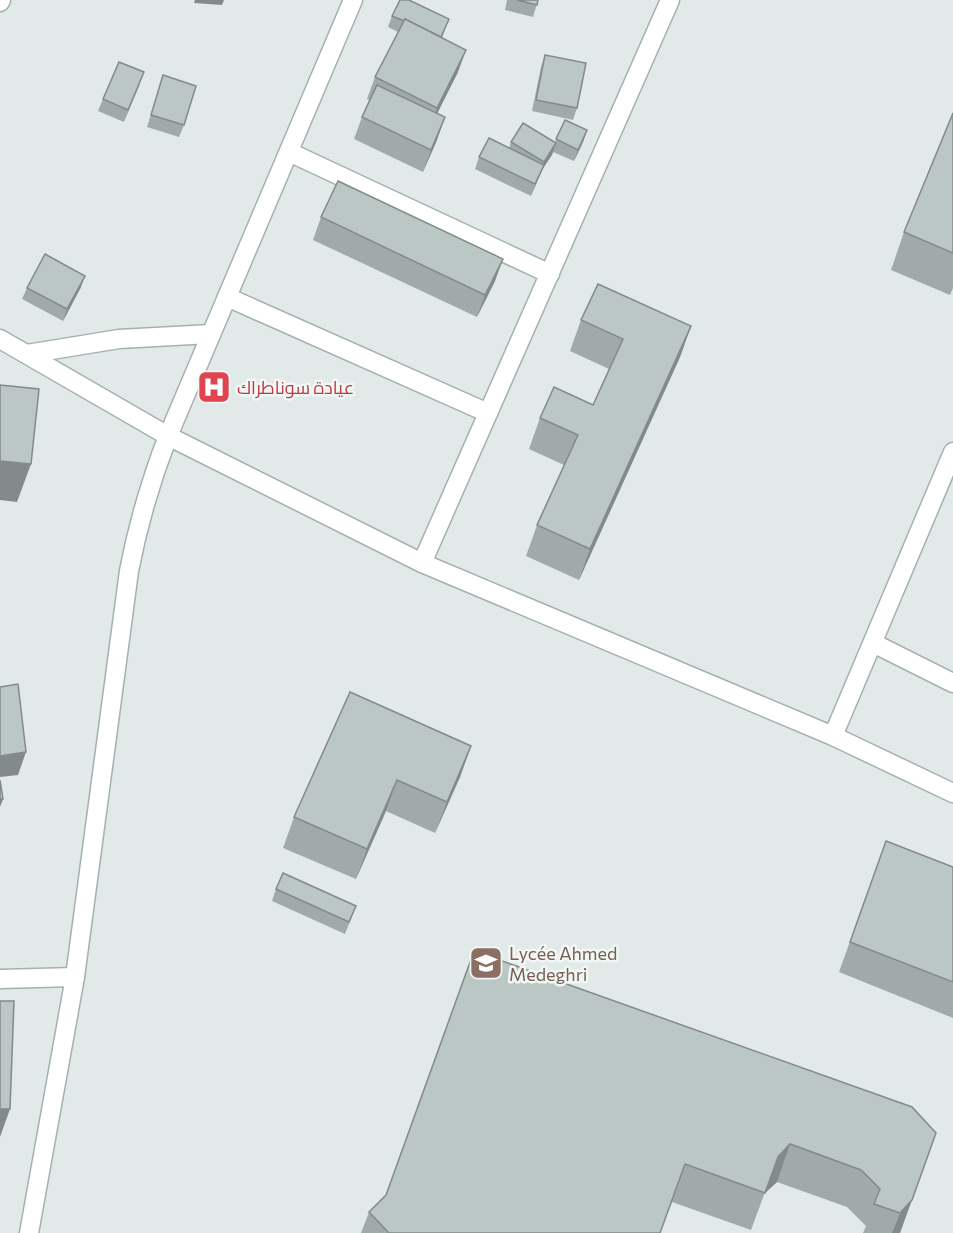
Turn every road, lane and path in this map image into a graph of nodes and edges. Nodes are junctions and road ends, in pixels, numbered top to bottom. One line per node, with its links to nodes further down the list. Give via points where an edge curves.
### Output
1 (353, 0): 3 (street)
2 (670, 0): 4 (street)
3 (289, 152): 4 (street); 5 (street)
4 (550, 274): 9 (street)
5 (227, 297): 6 (street); 9 (street)
6 (211, 334): 8 (street, via 119,339); 10 (street)
7 (0, 339): 8 (street)
8 (27, 354): 10 (street)
9 (488, 413): 12 (street)
10 (168, 436): 12 (street); 17 (street, via 137,527 129,571)
11 (953, 452): 13 (street)
12 (422, 563): 15 (street)
13 (873, 643): 14 (street); 15 (street)
14 (953, 683)
15 (833, 736): 16 (street)
16 (953, 793)
17 (75, 976): 18 (street); 19 (street)
18 (0, 979)
19 (29, 1233)

